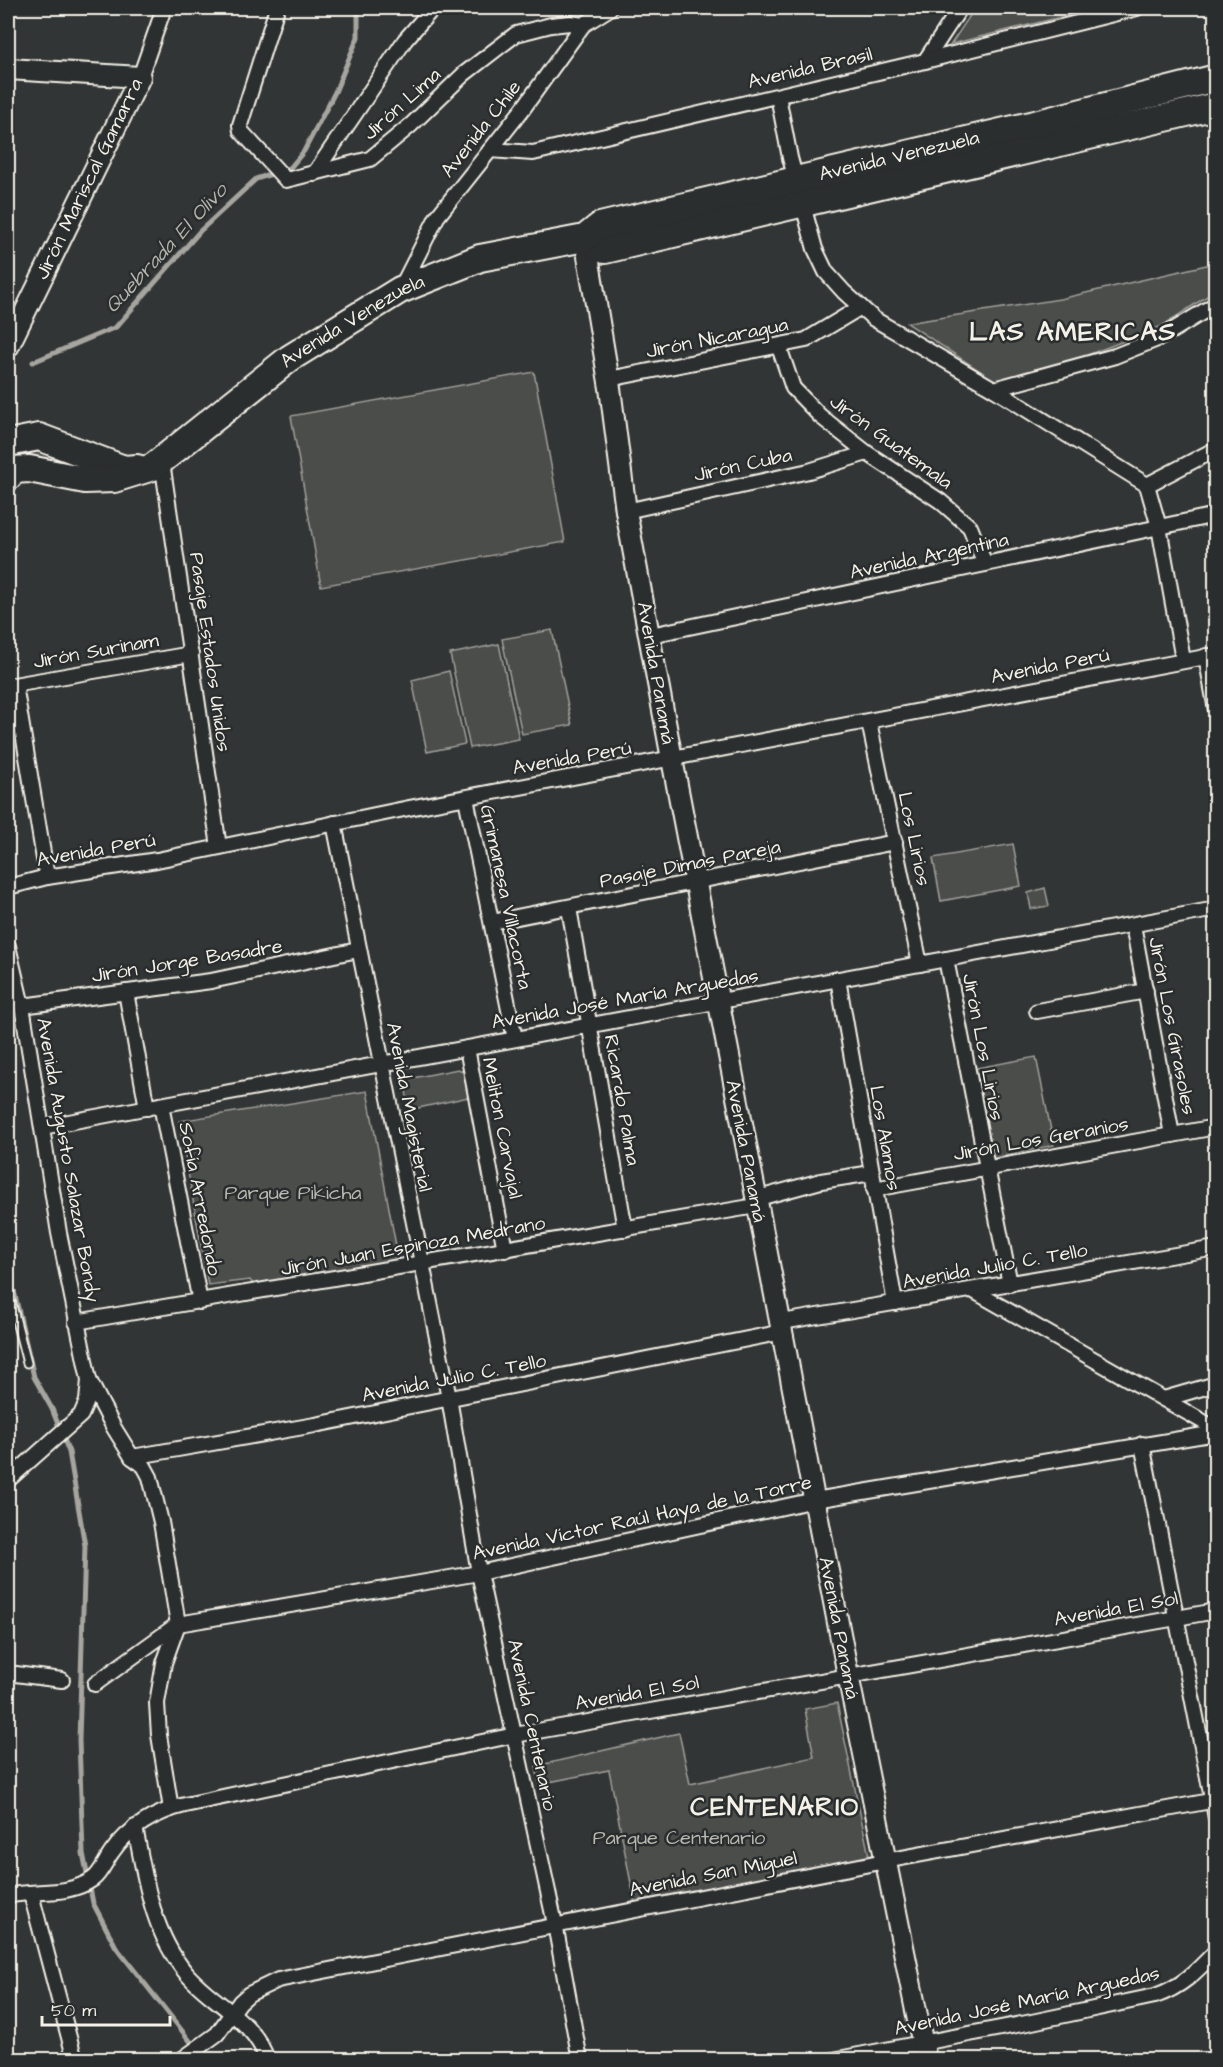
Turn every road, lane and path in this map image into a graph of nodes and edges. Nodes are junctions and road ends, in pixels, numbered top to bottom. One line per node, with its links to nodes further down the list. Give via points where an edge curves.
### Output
1 (164, 8): 10 (street, Jirón Mariscal Gamarra)
2 (277, 8): 15 (street, Jirón Lima, via 241,131 286,180)
3 (433, 8): 15 (street, via 405,40)
4 (610, 8): 7 (street, Avenida Chile)
5 (960, 8): 8 (street)
6 (1137, 8): 8 (street, Avenida Brasil)
7 (584, 25): 14 (street, Avenida Chile); 15 (street, Jirón Lima, via 551,25 516,34 464,74 370,159)
8 (925, 61): 12 (street, Avenida Brasil)
9 (8, 69): 10 (street)
10 (140, 77): 21 (street, Jirón Mariscal Gamarra)
11 (1215, 78): 16 (highway, Avenida Venezuela)
12 (778, 96): 14 (street, Avenida Brasil, via 533,153); 16 (street)
13 (1215, 106): 16 (highway, Avenida Venezuela)
14 (490, 150): 18 (street, Avenida Chile, via 437,217)
15 (314, 174)
16 (800, 193): 17 (highway, Avenida Venezuela, via 600,226); 20 (street, via 815,249 826,272)
17 (585, 238): 18 (highway, Avenida Venezuela, via 480,258); 23 (street, Avenida Panamá)
18 (400, 290): 28 (highway, Avenida Venezuela, via 290,358)
19 (1215, 304): 24 (street, via 1160,338 1115,356)
20 (861, 307): 22 (street, Jirón Nicaragua, via 806,340); 24 (street, via 874,319)
21 (10, 340)
22 (779, 347): 23 (street, Jirón Nicaragua); 27 (street, Jirón Guatemala, via 793,388 820,416)
23 (609, 379): 31 (street, Avenida Panamá)
24 (994, 389): 30 (street)
25 (8, 444): 28 (highway, via 39,437 124,469)
26 (1215, 449): 30 (street)
27 (867, 453): 31 (street, Jirón Cuba, via 809,471); 34 (street, Jirón Guatemala, via 940,501 970,527)
28 (158, 465): 29 (highway, Avenida Venezuela, via 85,480); 36 (street, Pasaje Estados Unidos)
29 (10, 466)
30 (1147, 484): 33 (street)
31 (626, 511): 35 (street, Avenida Panamá)
32 (1215, 515): 33 (street, Avenida Argentina)
33 (1159, 527): 34 (street, Avenida Argentina); 38 (street)
34 (985, 564): 35 (street, Avenida Argentina)
35 (651, 635): 42 (street, Avenida Panamá)
36 (191, 654): 39 (street, Jirón Surinam); 46 (street, Pasaje Estados Unidos)
37 (1211, 655): 38 (street, Avenida Perú); 40 (street)
38 (1183, 660): 41 (street, Avenida Perú)
39 (11, 686): 47 (street)
40 (1215, 710)
41 (869, 722): 42 (street, Avenida Perú); 45 (street, Los Lirios)
42 (672, 759): 43 (street, Avenida Perú); 48 (street, Avenida Panamá)
43 (466, 798): 44 (street, Avenida Perú); 52 (street, Grimanesa Villacorta)
44 (334, 823): 46 (street, Avenida Perú); 55 (street, Avenida Magisterial)
45 (895, 842): 48 (street, Pasaje Dimas Pareja); 57 (street, Los Lirios)
46 (219, 847): 47 (street, Avenida Perú)
47 (47, 877): 49 (street, Avenida Perú)
48 (695, 883): 50 (street, Pasaje Dimas Pareja); 61 (street, Avenida Panamá)
49 (8, 888)
50 (569, 908): 52 (street, Pasaje Dimas Pareja); 64 (street, Ricardo Palma)
51 (1215, 909): 53 (street, Avenida José María Arguedas)
52 (492, 922): 65 (street, Grimanesa Villacorta)
53 (1133, 925): 56 (street, Avenida José María Arguedas); 59 (street, Jirón Los Girasoles)
54 (8, 946): 62 (street, Avenida Augusto Salazar Bondy)
55 (358, 950): 60 (street, Jirón Jorge Basadre, via 211,981); 67 (street, Avenida Magisterial)
56 (946, 959): 57 (street, Avenida José María Arguedas); 73 (street, Jirón Los Lirios)
57 (920, 964): 58 (street, Avenida José María Arguedas)
58 (838, 980): 61 (street, Avenida José María Arguedas); 74 (street, Los Alamos)
59 (1146, 991): 63 (street); 72 (street, Jirón Los Girasoles)
60 (126, 992): 62 (street, Jirón Jorge Basadre); 69 (street)
61 (718, 1002): 64 (street, Avenida José María Arguedas); 76 (street, Avenida Panamá)
62 (22, 1006): 70 (street, Avenida Augusto Salazar Bondy)
63 (1037, 1011)
64 (589, 1026): 65 (street, Avenida José María Arguedas); 77 (street, Ricardo Palma)
65 (515, 1039): 66 (street, Avenida José María Arguedas)
66 (467, 1048): 67 (street, Avenida José María Arguedas); 79 (street, Meliton Carvajal)
67 (380, 1064): 68 (street, Avenida José María Arguedas); 80 (street, Avenida Magisterial)
68 (161, 1105): 69 (street, Avenida José María Arguedas); 84 (street, Sofía Arredondo)
69 (147, 1107): 70 (street, Avenida José María Arguedas)
70 (42, 1127): 86 (street, Avenida Augusto Salazar Bondy)
71 (1215, 1127): 72 (street, Jirón Los Geranios)
72 (1172, 1135): 73 (street, Jirón Los Geranios)
73 (988, 1168): 75 (street, Jirón Los Geranios); 81 (street, Jirón Los Lirios)
74 (872, 1173): 75 (street, Los Alamos); 76 (street, via 821,1181)
75 (874, 1189): 85 (street, Los Alamos)
76 (756, 1202): 77 (street, Jirón Juan Espinoza Medrano); 87 (street, Avenida Panamá)
77 (625, 1229): 79 (street, Jirón Juan Espinoza Medrano)
78 (1215, 1248): 81 (street, Avenida Julio C. Tello)
79 (505, 1250): 80 (street, Jirón Juan Espinoza Medrano)
80 (422, 1265): 84 (street, Jirón Juan Espinoza Medrano); 91 (street, Avenida Magisterial)
81 (1010, 1284): 83 (street, Avenida Julio C. Tello)
82 (8, 1290): 88 (lane)
83 (972, 1290): 85 (street, Avenida Julio C. Tello); 92 (street)
84 (200, 1302): 86 (street, Jirón Juan Espinoza Medrano)
85 (895, 1302): 87 (street, Avenida Julio C. Tello)
86 (76, 1322): 89 (street, Avenida Augusto Salazar Bondy)
87 (782, 1327): 91 (street, Avenida Julio C. Tello); 97 (street, Avenida Panamá)
88 (27, 1364)
89 (89, 1380): 95 (street); 96 (street, via 81,1415)
90 (1215, 1384): 92 (street)
91 (449, 1398): 95 (street, Avenida Julio C. Tello); 98 (street, Avenida Centenario)
92 (1164, 1400): 93 (street)
93 (1215, 1431): 94 (street, Avenida Víctor Raúl Haya de la Torre)
94 (1142, 1444): 97 (street, Avenida Víctor Raúl Haya de la Torre); 100 (street)
95 (132, 1457): 101 (street, via 150,1476)
96 (8, 1480)
97 (815, 1500): 98 (street, Avenida Víctor Raúl Haya de la Torre); 103 (street, Avenida Panamá)
98 (479, 1573): 101 (street, Avenida Víctor Raúl Haya de la Torre); 106 (street, Avenida Centenario)
99 (1215, 1611): 100 (street, Avenida El Sol)
100 (1176, 1618): 103 (street, Avenida El Sol); 107 (street)
101 (178, 1624): 105 (street, Avenida Víctor Raúl Haya de la Torre); 108 (street, via 164,1664 158,1703)
102 (8, 1673): 104 (street)
103 (848, 1676): 106 (street, Avenida El Sol); 111 (street, Avenida Panamá)
104 (62, 1680)
105 (95, 1684)
106 (515, 1735): 108 (street, Avenida El Sol); 114 (street, Avenida Centenario)
107 (1214, 1800): 109 (street); 111 (street, Avenida San Miguel)
108 (171, 1809): 110 (street, Avenida El Sol)
109 (1215, 1818)
110 (135, 1827): 112 (street, Avenida El Sol, via 113,1850 96,1877 79,1887); 116 (street, via 150,1900 162,1934 184,1971)
111 (885, 1861): 114 (street, Avenida San Miguel); 117 (street, Avenida Panamá)
112 (31, 1894): 113 (street); 119 (street)
113 (8, 1896)
114 (555, 1924): 116 (street, Avenida San Miguel, via 278,1980 249,1994); 121 (street, Avenida Centenario)
115 (1215, 1951): 117 (street, Avenida José María Arguedas, via 1190,1979 1173,1990)
116 (231, 2014): 118 (street, Avenida San Miguel, via 217,2034); 120 (street, via 252,2032)
117 (924, 2051): 122 (street, Avenida José María Arguedas)
118 (188, 2057)
119 (75, 2060)
120 (267, 2060)
121 (580, 2060)
122 (832, 2060)

